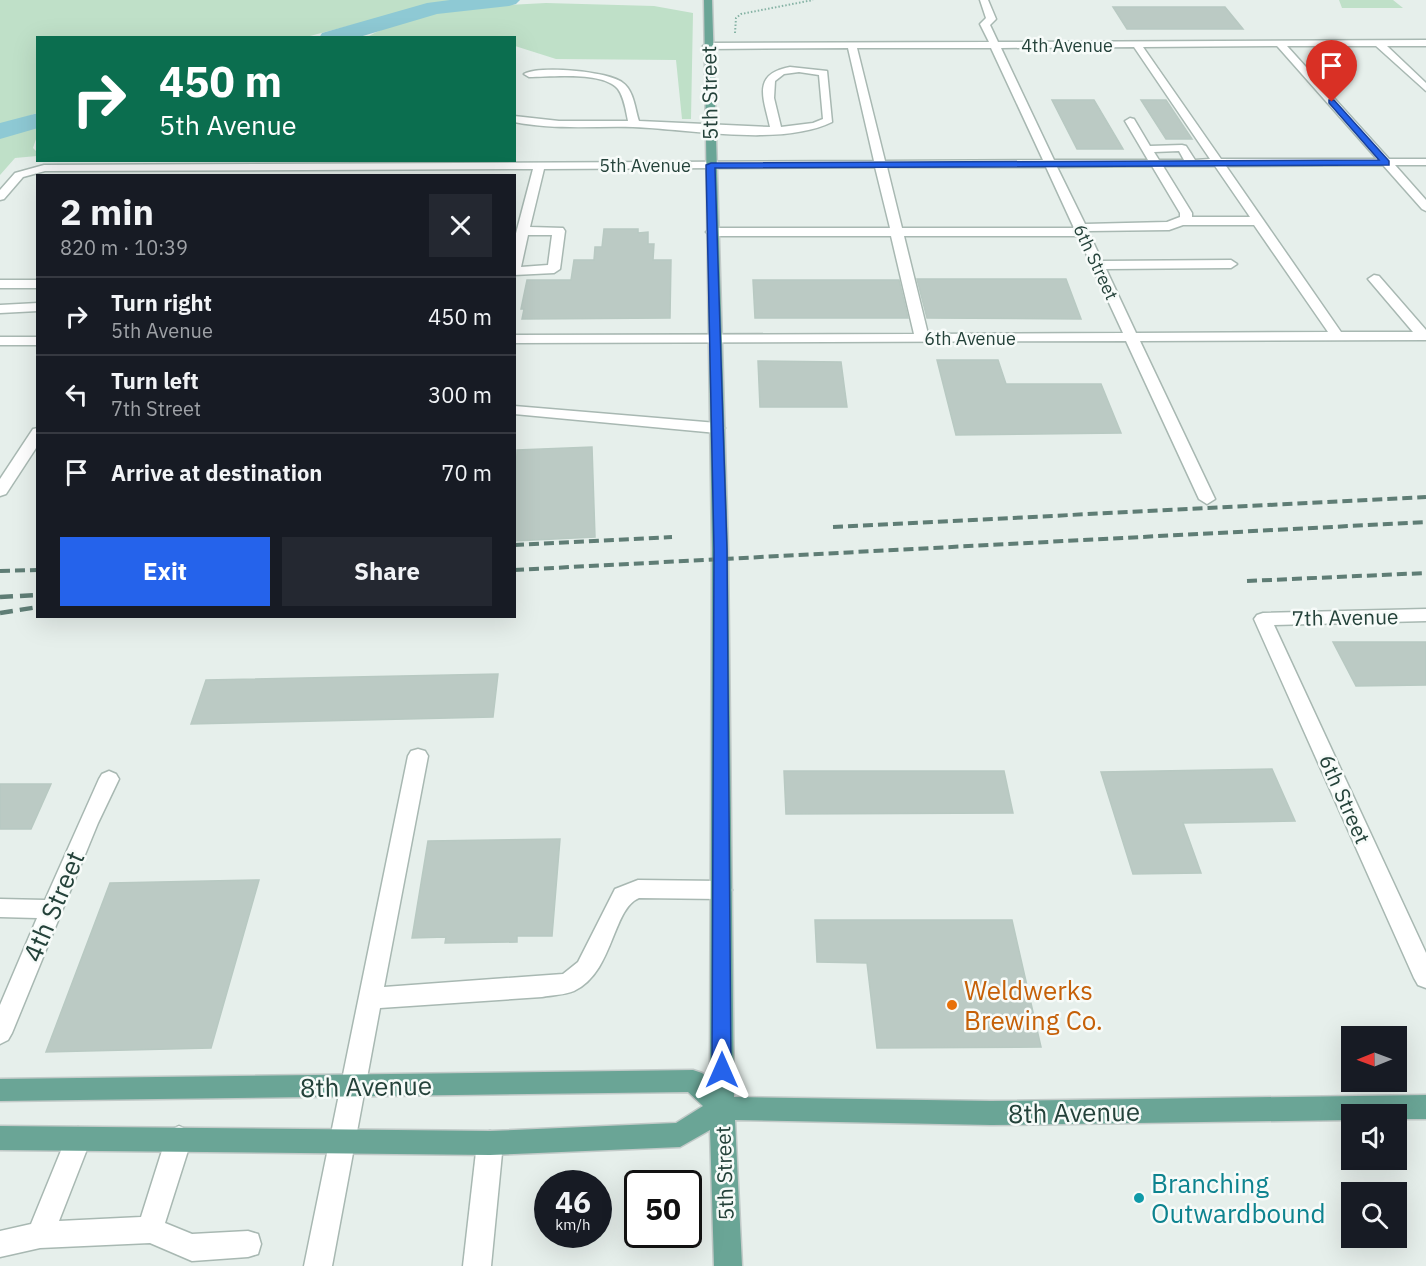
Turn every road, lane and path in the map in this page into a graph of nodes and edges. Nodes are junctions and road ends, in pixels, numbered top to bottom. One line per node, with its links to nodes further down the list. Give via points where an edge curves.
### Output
1 (708, 0): 10 (main road, 5th Street)
2 (813, 0): 4 (path, via 741,14 736,18)
3 (984, 0): 7 (street, 6th Street, via 991,19 986,24)
4 (735, 38)
5 (1379, 44): 6 (street, 4th Avenue); 9 (street, 4th Avenue); 13 (street)
6 (1426, 44)
7 (995, 45): 8 (street, 4th Avenue); 11 (street, 4th Avenue); 26 (street, 6th Street)
8 (1137, 45): 9 (street, 4th Avenue); 23 (street)
9 (1281, 45): 24 (street)
10 (708, 46): 11 (street, 4th Avenue); 17 (main road, 5th Street)
11 (852, 46): 25 (street)
12 (529, 74): 16 (street, via 614,80 622,86)
13 (1426, 88)
14 (516, 119): 16 (street)
15 (1130, 120): 19 (street)
16 (634, 124): 17 (street)
17 (710, 129): 18 (street); 28 (main road, 5th Street)
18 (776, 129): 18 (street, via 818,127 828,120 824,73 790,70 772,77 767,87)
19 (1147, 149): 21 (street); 22 (street, via 1182,148)
20 (1426, 162): 24 (street, 5th Avenue)
21 (1156, 163): 22 (street, 5th Avenue); 26 (street, 5th Avenue); 32 (street, via 1186,213)
22 (1192, 163): 23 (street, 5th Avenue)
23 (1219, 163): 24 (street, 5th Avenue); 33 (street)
24 (1386, 163): 31 (street)
25 (879, 164): 26 (street, 5th Avenue); 28 (street, 5th Avenue); 37 (street)
26 (1050, 164): 34 (street, 6th Street)
27 (539, 165): 28 (street, 5th Avenue); 29 (street, 5th Avenue); 35 (street)
28 (711, 165): 36 (main road, 5th Street)
29 (502, 170): 30 (street, 5th Avenue, via 44,168 19,175)
30 (0, 197)
31 (1426, 207)
32 (1183, 221): 33 (street); 34 (street, via 1169,226)
33 (1258, 221): 47 (street)
34 (1081, 230): 37 (street); 40 (street, 6th Street)
35 (524, 231): 38 (street); 41 (street, via 559,231 554,269)
36 (712, 232): 37 (street); 52 (main road, 5th Street)
37 (896, 232): 50 (street)
38 (516, 262)
39 (1231, 264): 40 (street)
40 (1097, 265): 49 (street, 6th Street)
41 (516, 270)
42 (1374, 279): 48 (street)
43 (0, 284): 44 (street)
44 (36, 284)
45 (36, 307): 46 (street)
46 (0, 309)
47 (1337, 336): 48 (street, 6th Avenue); 49 (street, 6th Avenue)
48 (1425, 336)
49 (1130, 337): 50 (street, 6th Avenue); 59 (street, 6th Street)
50 (922, 338): 52 (street, 6th Avenue)
51 (516, 339): 52 (street, 6th Avenue)
52 (715, 339): 56 (main road, 5th Street)
53 (0, 341): 54 (street)
54 (36, 341)
55 (516, 410): 56 (street)
56 (717, 428): 64 (main road, 5th Street)
57 (36, 435): 58 (street)
58 (0, 491)
59 (1207, 499)
60 (1426, 615): 61 (street, 7th Avenue)
61 (1263, 619): 67 (street, 6th Street)
62 (418, 756): 68 (street)
63 (109, 779): 66 (street, 4th Street)
64 (722, 890): 68 (street, via 638,889 623,895 586,969 568,982); 73 (main road, 5th Street)
65 (0, 908): 66 (street)
66 (52, 909): 69 (street, 4th Street)
67 (1426, 978)
68 (371, 998): 70 (street)
69 (0, 1033)
70 (353, 1086): 71 (main road, 8th Avenue); 73 (main road, 8th Avenue, via 693,1081); 77 (street)
71 (0, 1090)
72 (1426, 1107): 73 (main road, 8th Avenue, via 991,1113)
73 (722, 1108): 78 (main road, via 680,1135); 85 (main road, 5th Street)
74 (0, 1138): 76 (main road)
75 (179, 1138): 76 (main road); 77 (main road); 79 (street)
76 (78, 1139): 80 (street)
77 (344, 1141): 78 (main road); 83 (street)
78 (490, 1143): 84 (street)
79 (150, 1230): 80 (street); 82 (street, via 192,1248)
80 (40, 1234): 81 (street)
81 (0, 1244)
82 (248, 1245)
83 (318, 1266)
84 (477, 1266)
85 (728, 1266)

